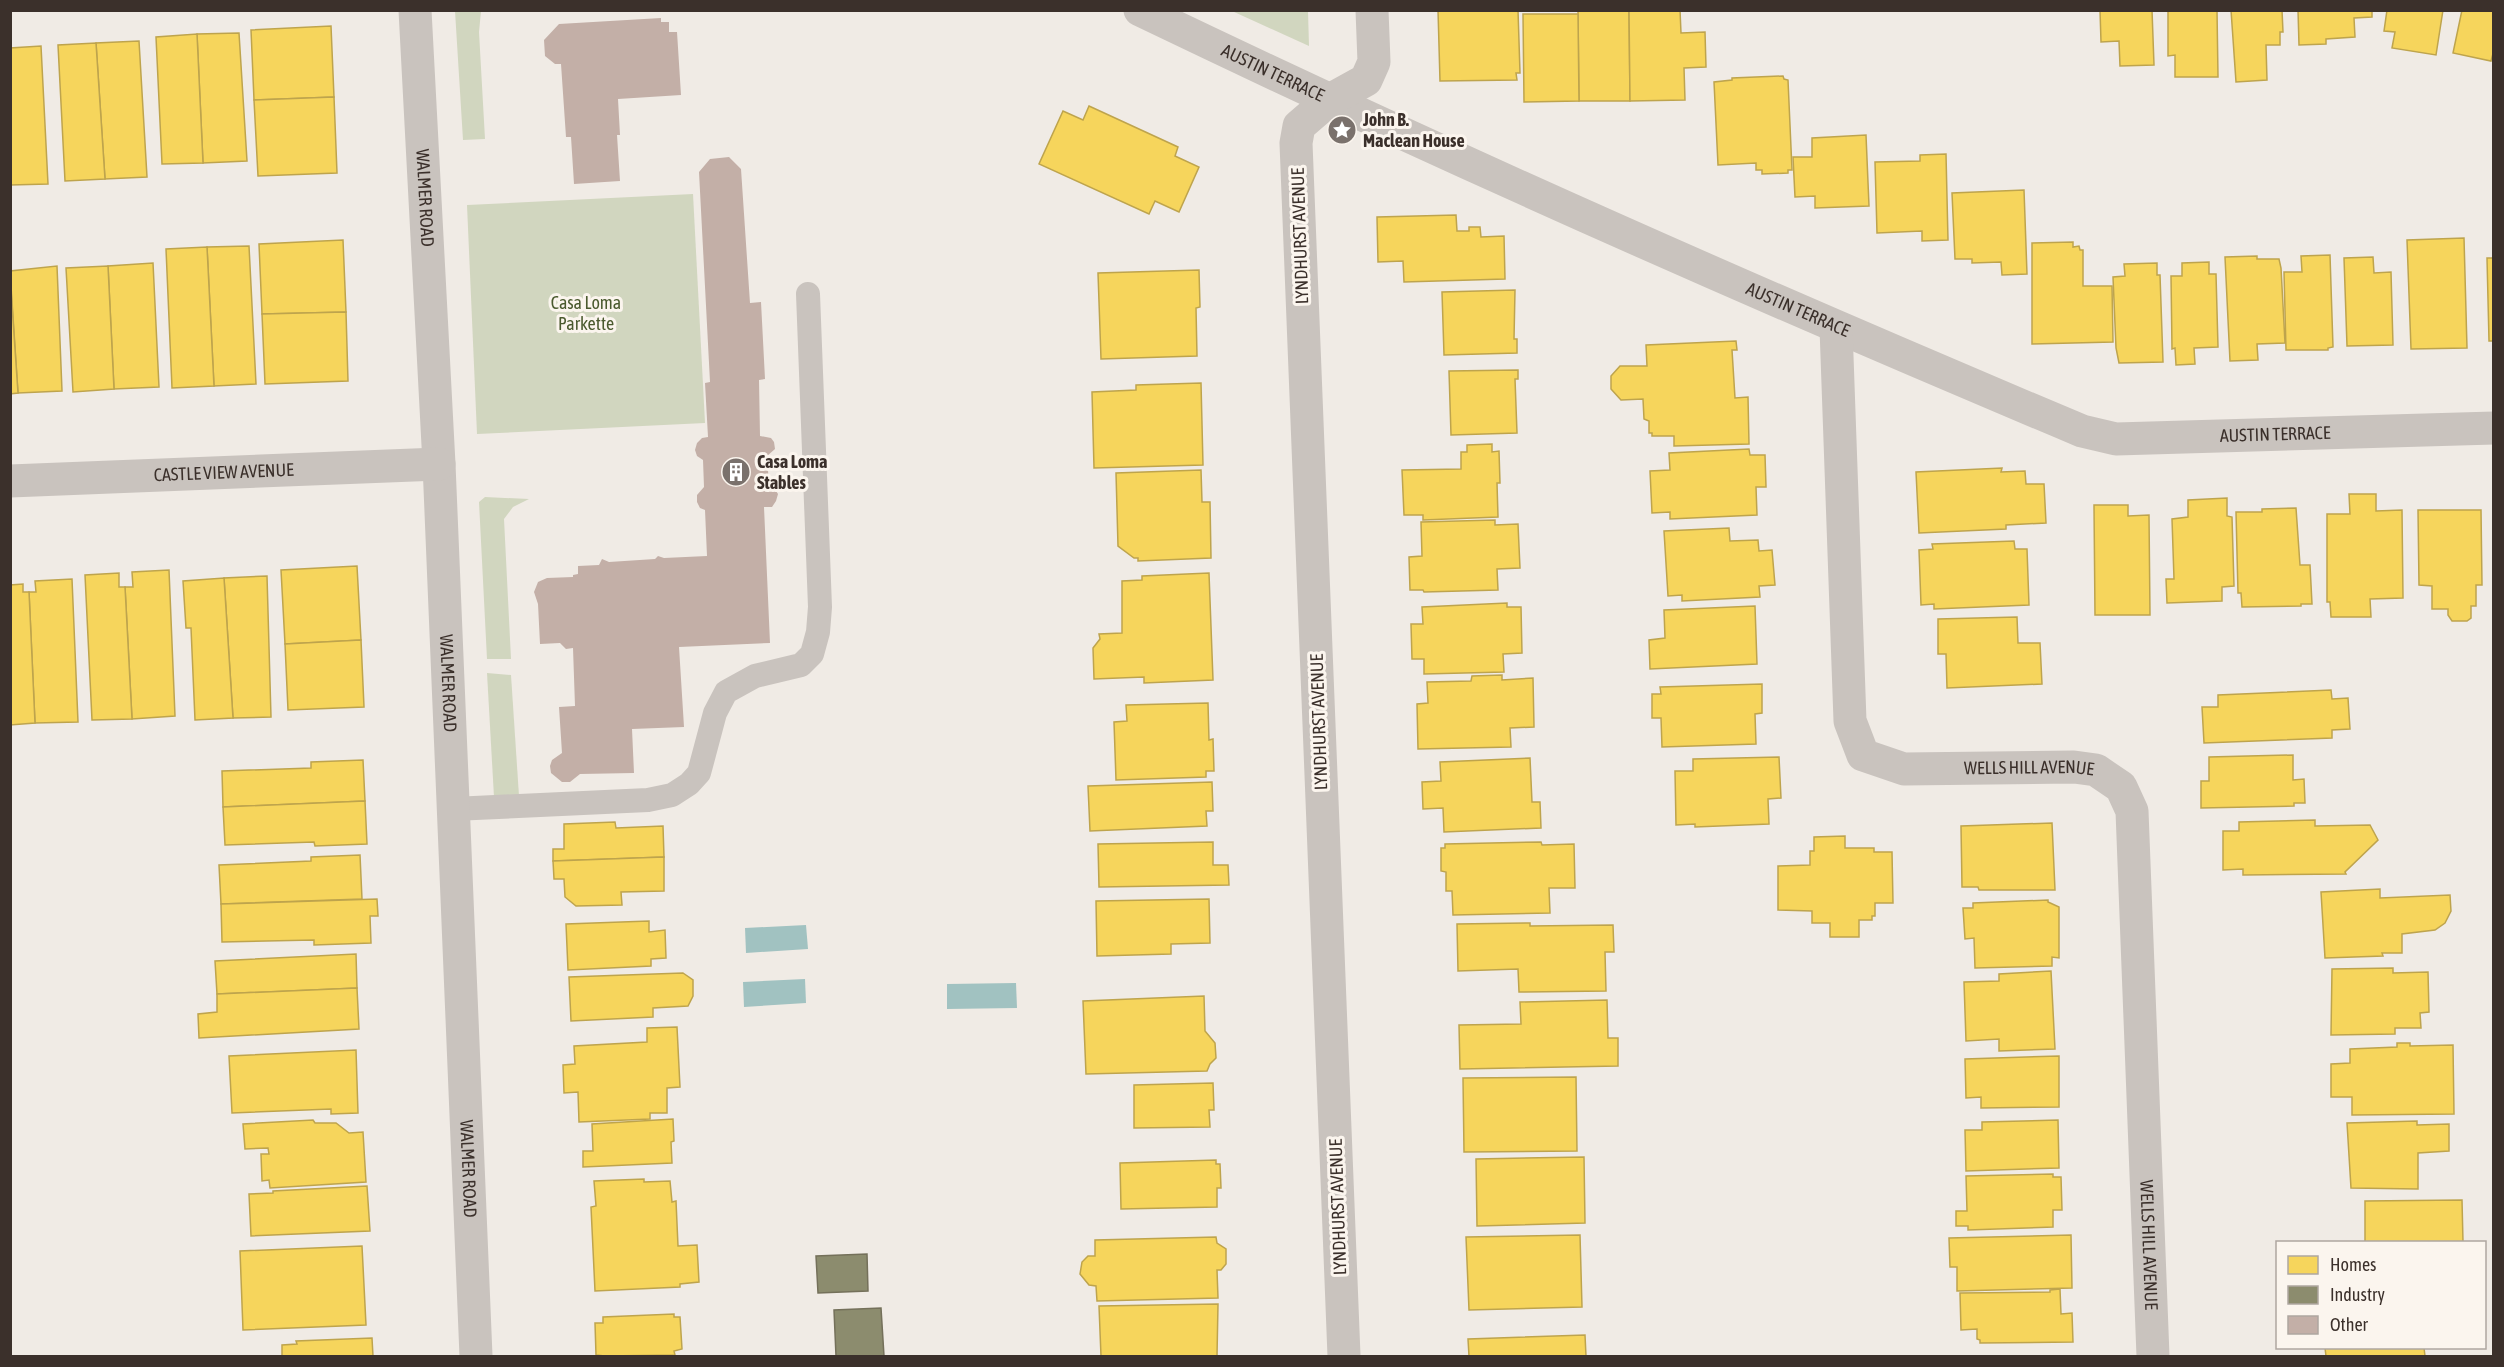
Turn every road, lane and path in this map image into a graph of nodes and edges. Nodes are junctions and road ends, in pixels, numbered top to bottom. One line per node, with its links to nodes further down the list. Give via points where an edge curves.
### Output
1 (415, 10): 8 (street, WALMER ROAD)
2 (1140, 10): 4 (street, AUSTIN TERRACE)
3 (1372, 10): 4 (street, LYNDHURST AVENUE, via 1374,62 1366,81)
4 (1328, 101): 6 (street, AUSTIN TERRACE); 12 (street, LYNDHURST AVENUE, via 1299,126 1296,143)
5 (808, 294): 10 (lane, via 820,607 812,654 801,665 755,676 726,692 715,713 699,773 672,795 648,800)
6 (1836, 328): 7 (street, AUSTIN TERRACE, via 2082,431 2116,439); 13 (street, WELLS HILL AVENUE, via 1850,721 1863,755 1904,769 2096,770 2121,787 2132,811)
7 (2493, 428)
8 (439, 464): 9 (street, CASTLE VIEW AVENUE); 10 (street, WALMER ROAD)
9 (10, 481)
10 (453, 809): 11 (street, WALMER ROAD)
11 (476, 1356)
12 (1344, 1356)
13 (2153, 1356)

